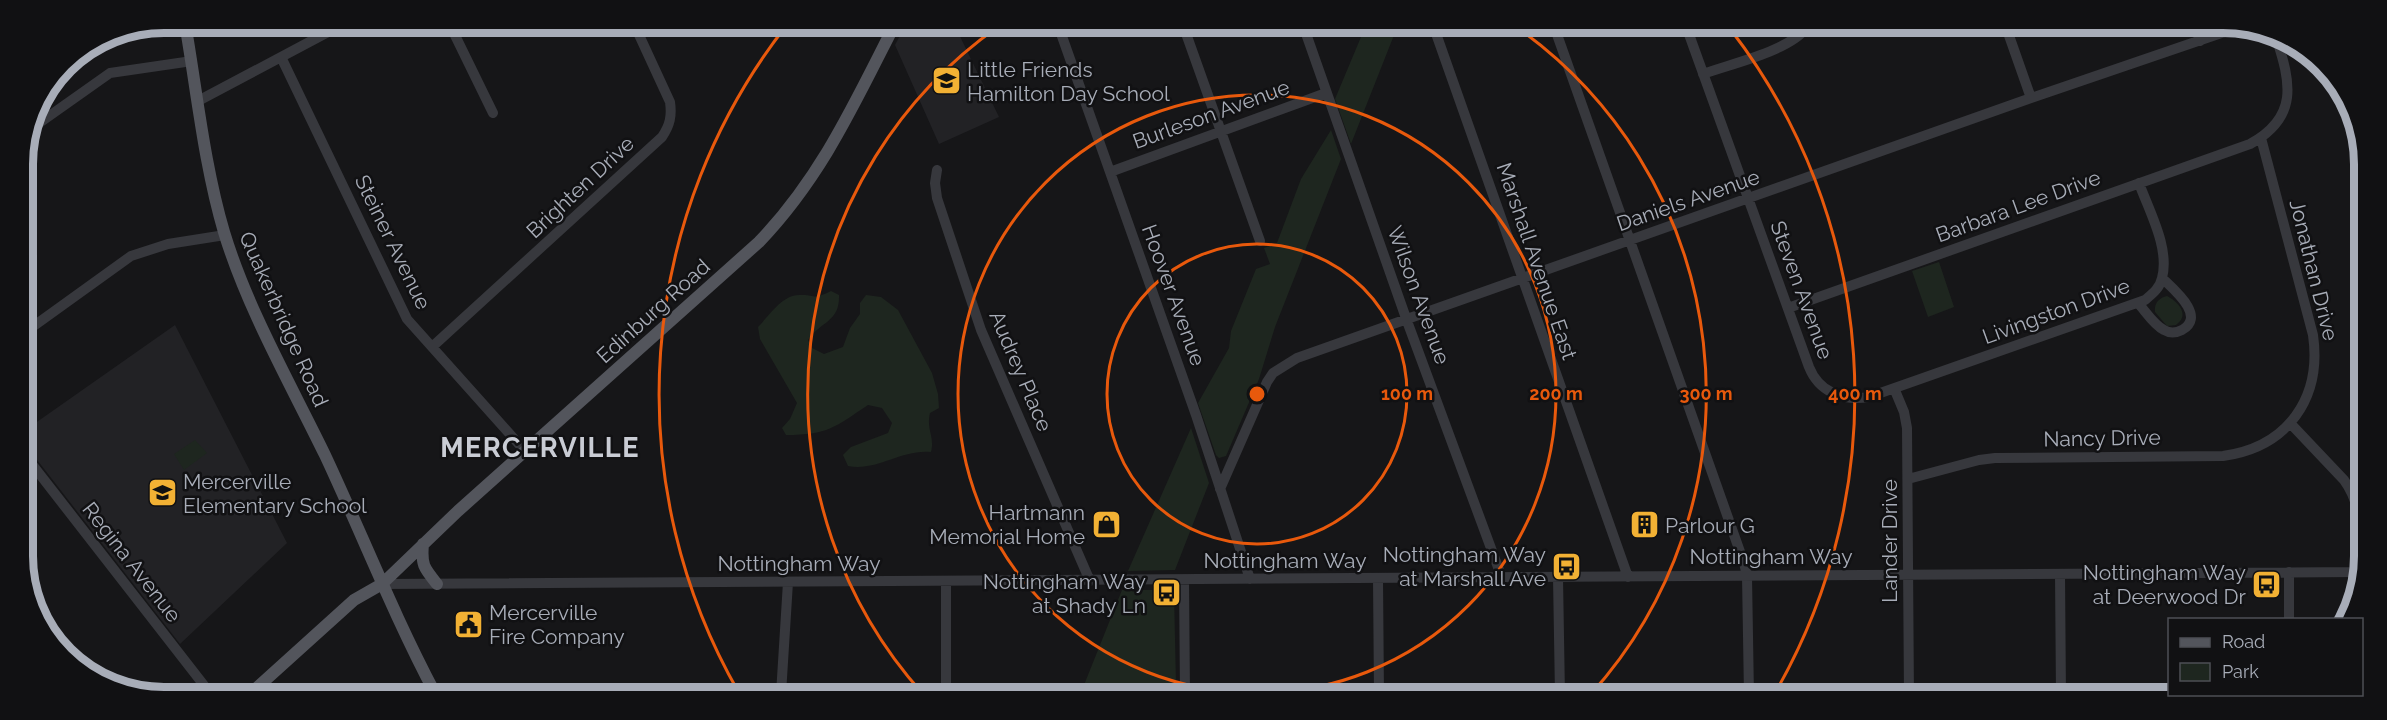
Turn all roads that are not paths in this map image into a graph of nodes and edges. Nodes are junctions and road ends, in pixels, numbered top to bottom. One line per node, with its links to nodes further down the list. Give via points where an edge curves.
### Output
1 (187, 33): 19 (main road, Quakerbridge Road)
2 (326, 33): 18 (street)
3 (454, 33): 24 (street)
4 (638, 33): 41 (street, Brighten Drive, via 670,102 672,114 662,138)
5 (890, 33): 44 (main road, Edinburg Road, via 831,148 778,222)
6 (1061, 33): 29 (street, Hoover Avenue)
7 (1186, 33): 26 (street)
8 (1306, 33): 21 (street, Wilson Avenue)
9 (1436, 33): 36 (street, Marshall Avenue East)
10 (1557, 33): 34 (street)
11 (1688, 33): 20 (street, Steven Avenue)
12 (1801, 33): 20 (street, via 1786,45)
13 (2008, 33): 22 (street)
14 (2197, 33): 16 (street)
15 (2222, 33): 16 (street, Daniels Avenue)
16 (2200, 41): 22 (street, Daniels Avenue)
17 (2279, 45): 27 (street, via 2287,70 2288,98 2280,119)
18 (281, 57): 23 (street); 41 (street, Steiner Avenue, via 407,319)
19 (192, 61): 23 (main road, Quakerbridge Road); 25 (street, via 110,74)
20 (1703, 74): 31 (street, Steven Avenue)
21 (1326, 93): 26 (street, Burleson Avenue); 39 (street, Wilson Avenue)
22 (2031, 98): 31 (street, Daniels Avenue)
23 (198, 101): 32 (main road, Quakerbridge Road, via 206,158)
24 (493, 113)
25 (40, 122)
26 (1221, 131): 29 (street, Burleson Avenue); 33 (street)
27 (2261, 138): 30 (street, Barbara Lee Drive); 43 (street, Jonathan Drive, via 2316,352 2312,383)
28 (937, 170): 61 (street, Audrey Place, via 937,198 981,330)
29 (1110, 172): 47 (street, Hoover Avenue)
30 (2139, 183): 35 (street, via 2162,248); 38 (street, Barbara Lee Drive)
31 (1748, 200): 34 (street, Daniels Avenue); 38 (street, Steven Avenue)
32 (225, 235): 40 (street, via 168,244 131,256); 64 (main road, Quakerbridge Road, via 251,303)
33 (1260, 241)
34 (1631, 241): 36 (street, Daniels Avenue); 54 (street)
35 (2163, 278): 37 (street, Livingston Drive, via 2153,293); 37 (street, via 2189,308 2190,321 2182,330 2168,333)
36 (1522, 279): 39 (street, Daniels Avenue); 56 (street, Marshall Avenue East)
37 (2138, 303): 42 (street, Livingston Drive)
38 (1788, 308): 42 (street, Steven Avenue, via 1812,375 1825,389 1856,399)
39 (1407, 321): 47 (street, Daniels Avenue, via 1297,358 1273,373); 57 (street, Wilson Avenue)
40 (33, 327)
41 (432, 347): 44 (street, Steiner Avenue)
42 (1894, 388): 46 (street, Lander Drive, via 1907,428)
43 (2290, 423): 46 (street, Nancy Drive, via 2266,443 2237,454 1979,460); 48 (street, via 2344,480)
44 (525, 451): 49 (main road, Edinburg Road)
45 (33, 466): 67 (street, Regina Avenue)
46 (1908, 479): 53 (street, Lander Drive)
47 (1220, 489): 58 (street, Hoover Avenue)
48 (2354, 496)
49 (423, 544): 64 (main road, Edinburg Road); 65 (main road, via 421,560)
50 (2289, 572): 51 (street, Nottingham Way); 52 (street, Nottingham Way); 66 (street)
51 (2353, 572)
52 (2060, 574): 53 (street, Nottingham Way); 77 (street)
53 (1908, 575): 54 (street, Nottingham Way); 76 (street, Lander Drive)
54 (1747, 576): 56 (street, Nottingham Way); 75 (street)
55 (1558, 577): 56 (street, Nottingham Way); 57 (street, Nottingham Way); 74 (street)
56 (1628, 577)
57 (1502, 578): 59 (street, Nottingham Way)
58 (1250, 579): 59 (street, Nottingham Way); 60 (street, Nottingham Way)
59 (1378, 579): 73 (street)
60 (1184, 580): 61 (street, Nottingham Way); 72 (street)
61 (1090, 581): 63 (street, Nottingham Way)
62 (788, 582): 63 (street, Nottingham Way); 65 (street, Nottingham Way); 70 (street)
63 (946, 582): 71 (street)
64 (382, 584): 65 (street, Nottingham Way); 68 (main road, Nottingham Way, via 354,600); 69 (main road, Quakerbridge Road)
65 (437, 584)
66 (2289, 618)
67 (205, 687)
68 (258, 687)
69 (432, 687)
70 (781, 687)
71 (946, 687)
72 (1185, 687)
73 (1379, 687)
74 (1560, 687)
75 (1749, 687)
76 (1909, 687)
77 (2061, 687)

